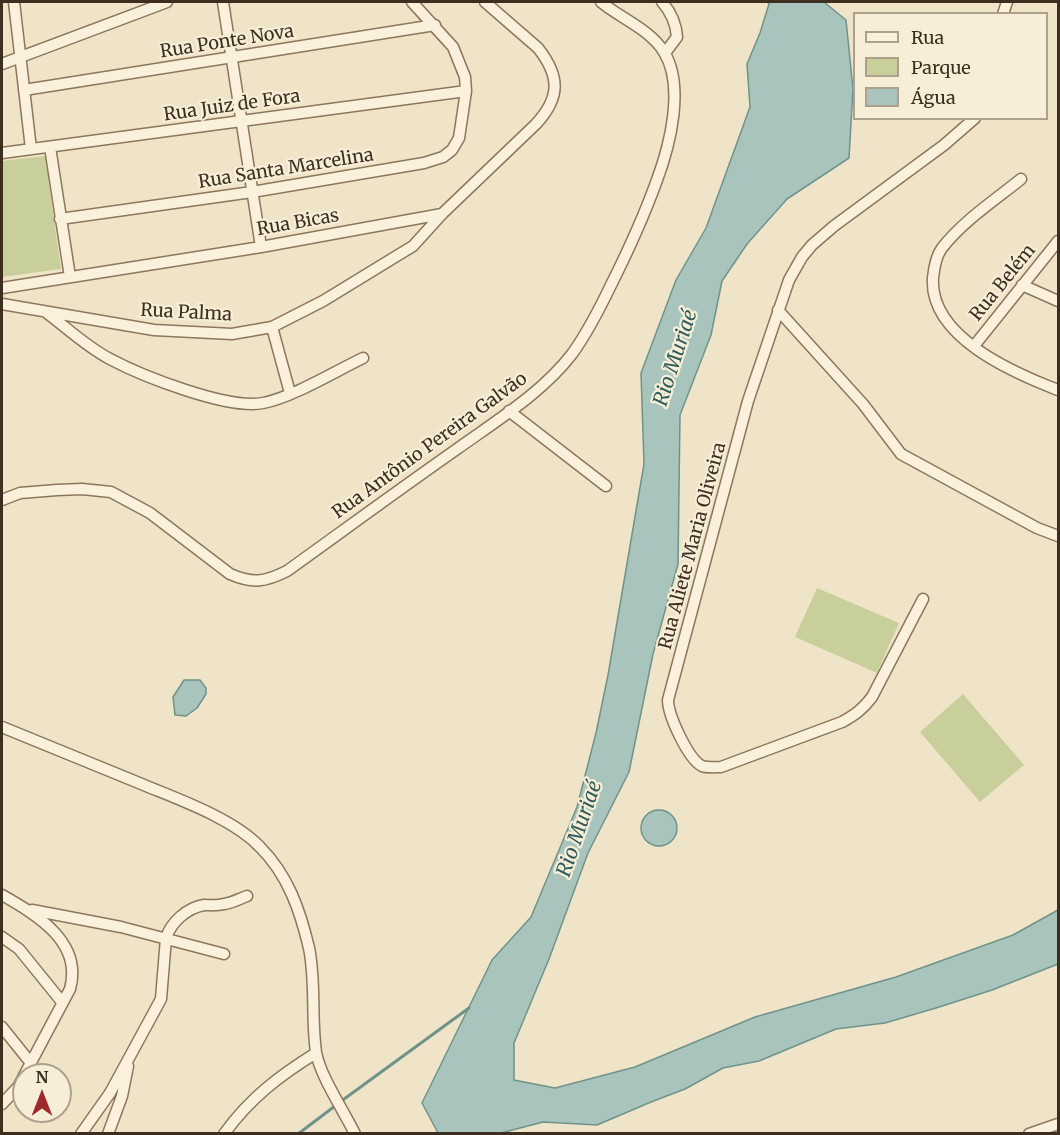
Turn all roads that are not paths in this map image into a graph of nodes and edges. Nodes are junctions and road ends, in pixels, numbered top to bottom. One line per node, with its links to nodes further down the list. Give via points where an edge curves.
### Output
1 (14, 2): 10 (street)
2 (167, 2): 10 (street)
3 (224, 2): 11 (street)
4 (412, 2): 8 (street)
5 (485, 2): 22 (street, via 544,56 554,73 553,100 548,112)
6 (601, 2): 9 (street, via 654,40)
7 (662, 2): 9 (street, via 677,34)
8 (435, 25): 11 (street, Rua Ponte Nova); 14 (street, via 453,47 465,77)
9 (665, 53): 38 (street, Rua Antônio Pereira Galvão, via 671,72 674,121 666,158 642,223 591,325 571,356)
10 (20, 57): 12 (street); 13 (street)
11 (232, 57): 13 (street, Rua Ponte Nova); 16 (street)
12 (2, 64)
13 (24, 90): 18 (street)
14 (466, 91): 16 (street, Rua Juiz de Fora); 21 (street, Rua Santa Marcelina, via 459,138 443,157)
15 (973, 120): 32 (street, Rua Aliete Maria Oliveira, via 812,245 789,280)
16 (242, 121): 17 (street, Rua Juiz de Fora); 21 (street)
17 (50, 147): 18 (street, Rua Juiz de Fora); 23 (street)
18 (32, 149): 19 (street, Rua Juiz de Fora)
19 (2, 153)
20 (1021, 179): 34 (street, via 941,249 934,267 936,299 946,319 959,336)
21 (252, 192): 23 (street, Rua Santa Marcelina); 25 (street)
22 (443, 213): 25 (street, Rua Bicas); 33 (street, Rua Palma, via 413,246)
23 (60, 219): 26 (street)
24 (1059, 241): 27 (street, Rua Belém)
25 (261, 246): 26 (street, Rua Bicas)
26 (70, 277): 28 (street, Rua Bicas)
27 (1022, 285): 29 (street); 34 (street, Rua Belém)
28 (2, 288)
29 (1059, 301)
30 (2, 304): 31 (street, Rua Palma)
31 (44, 310): 33 (street, Rua Palma, via 154,330 232,334); 37 (street, via 108,358 191,391 246,405)
32 (778, 310): 41 (street, via 863,404 901,453 1037,528); 42 (street, Rua Aliete Maria Oliveira, via 748,401 668,700 671,717 694,759 701,765 721,767 855,715 872,697)
33 (272, 327): 37 (street)
34 (974, 346): 36 (street, via 1016,374)
35 (363, 358): 37 (street)
36 (1059, 390)
37 (290, 393)
38 (509, 411): 39 (street); 40 (street, Rua Antônio Pereira Galvão, via 287,571 266,580 244,580 230,574 150,513 111,492 57,490 20,493)
39 (606, 486)
40 (2, 500)
41 (1059, 536)
42 (923, 598)
43 (2, 727): 52 (street, via 189,804 259,845 291,889 304,925 311,958)
44 (2, 895): 46 (street)
45 (246, 896): 48 (street, via 225,904 190,909)
46 (25, 908): 48 (street); 50 (street, via 59,938 73,964 74,976)
47 (2, 937): 50 (street, via 19,950)
48 (166, 938): 49 (street); 53 (street, via 161,999)
49 (224, 954)
50 (62, 1002): 54 (street)
51 (2, 1027): 54 (street)
52 (316, 1053): 57 (street); 60 (street, via 257,1095)
53 (129, 1057): 58 (street); 59 (street, via 122,1096)
54 (30, 1062): 55 (street, via 18,1087)
55 (2, 1104)
56 (1059, 1124): 61 (street)
57 (355, 1132)
58 (81, 1134)
59 (108, 1134)
60 (224, 1134)
61 (1029, 1134)

